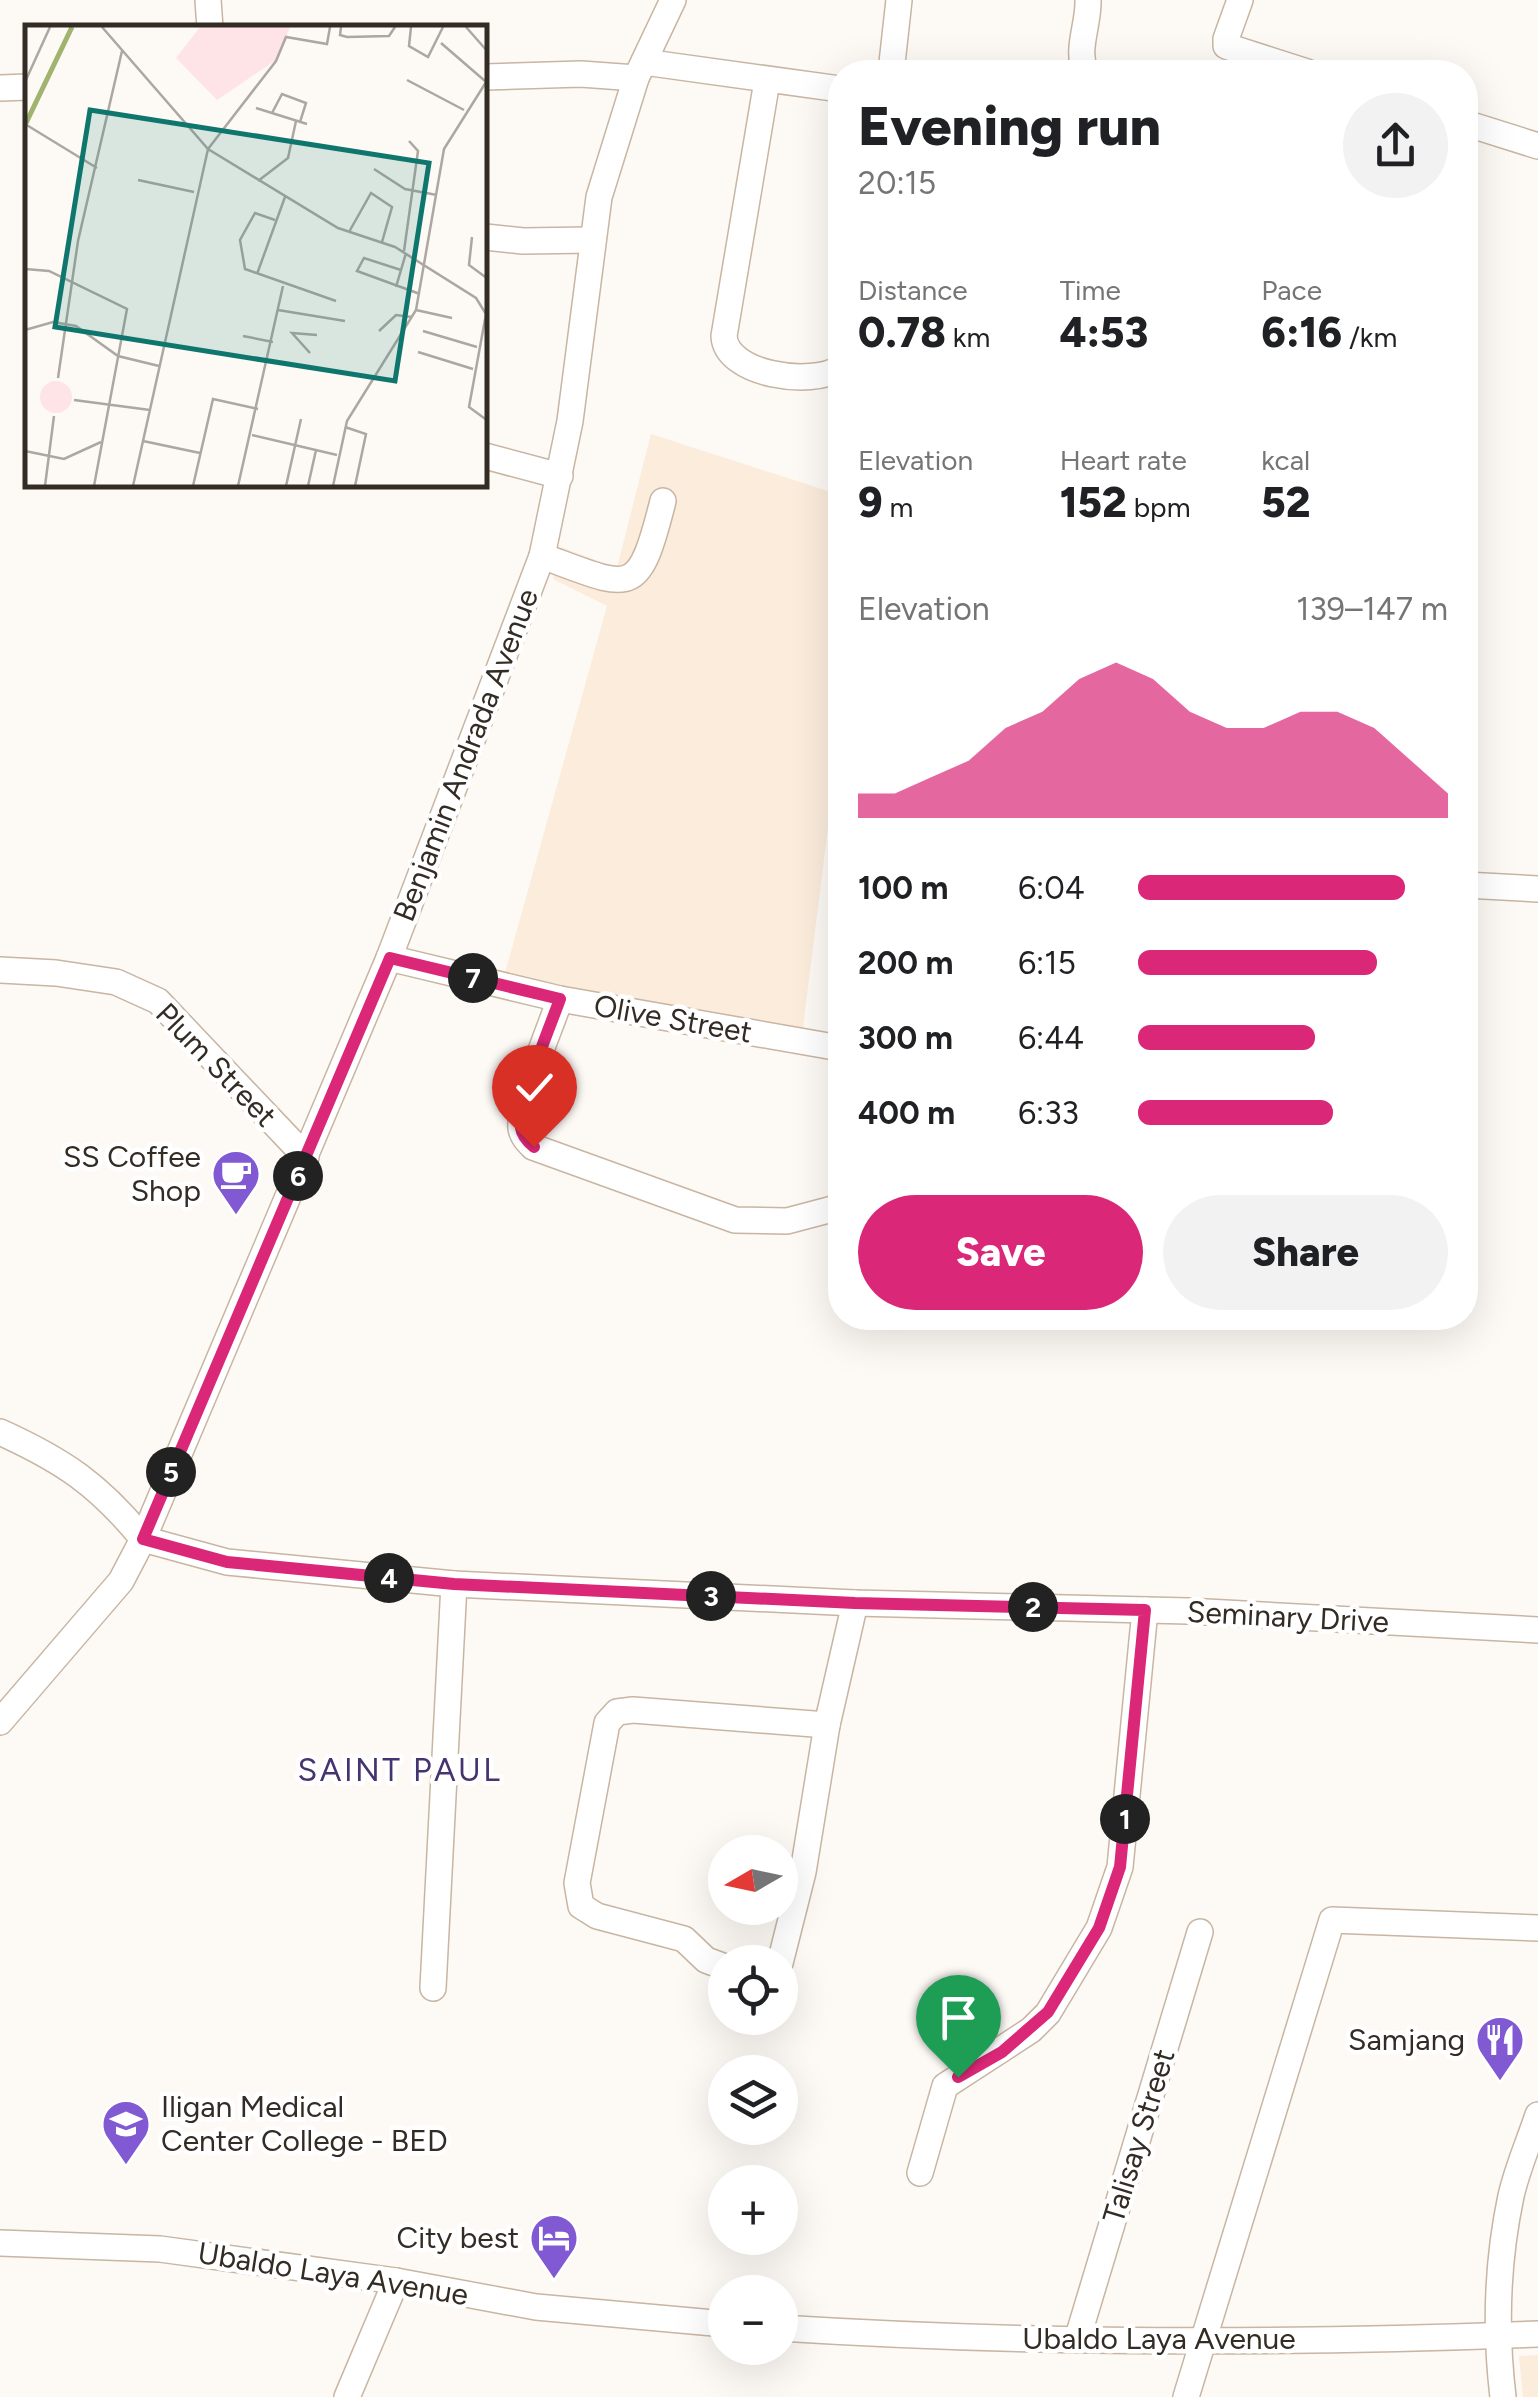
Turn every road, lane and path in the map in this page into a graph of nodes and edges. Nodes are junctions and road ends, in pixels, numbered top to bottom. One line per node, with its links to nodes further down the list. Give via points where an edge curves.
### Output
1 (208, 0): 6 (street)
2 (673, 0): 10 (street, Benjamin Andrada Avenue)
3 (899, 0): 7 (street)
4 (1088, 0): 8 (street)
5 (1240, 0): 9 (street, via 1226,46)
6 (210, 25)
7 (892, 60)
8 (1083, 60)
9 (1270, 60)
10 (640, 70): 11 (street); 12 (street); 19 (street, Benjamin Andrada Avenue)
11 (488, 76)
12 (767, 82): 15 (street); 20 (street, via 724,348 765,372 817,379)
13 (25, 87): 14 (street)
14 (0, 88)
15 (828, 88)
16 (1478, 127): 17 (street)
17 (1538, 146)
18 (488, 237): 19 (street)
19 (592, 240): 22 (street, Benjamin Andrada Avenue)
20 (828, 374)
21 (488, 457): 22 (street)
22 (560, 476): 24 (street, Benjamin Andrada Avenue)
23 (663, 501): 24 (street, via 650,554 635,576 601,578)
24 (542, 556): 27 (street, Benjamin Andrada Avenue)
25 (1478, 887): 26 (street)
26 (1538, 890)
27 (390, 958): 29 (street, Olive Street); 31 (street, Benjamin Andrada Avenue)
28 (0, 970): 31 (street, Plum Street, via 116,982 158,1001)
29 (560, 999): 30 (street, Olive Street); 32 (street, via 524,1107 521,1127 534,1147 735,1220 787,1222)
30 (828, 1046)
31 (306, 1157): 34 (street, Benjamin Andrada Avenue)
32 (828, 1210)
33 (0, 1432): 34 (street, via 78,1473)
34 (143, 1539): 35 (street, Seminary Drive, via 227,1562); 39 (street, Benjamin Andrada Avenue, via 120,1581)
35 (454, 1584): 36 (street, Seminary Drive); 45 (street)
36 (855, 1603): 37 (street, Seminary Drive); 40 (street)
37 (1145, 1610): 38 (street, Seminary Drive); 47 (street, via 1120,1867 1099,1928 1040,2021 945,2086)
38 (1538, 1630)
39 (0, 1722)
40 (827, 1725): 43 (street); 44 (street, via 633,1710 617,1712 607,1723 577,1883 581,1906 684,1939)
41 (1538, 1928): 55 (street, via 1332,1920)
42 (1200, 1932): 54 (street, Talisay Street)
43 (785, 1945)
44 (708, 1961)
45 (434, 1988)
46 (1538, 2115): 53 (street, via 1512,2194)
47 (920, 2173)
48 (0, 2242): 49 (street, Ubaldo Laya Avenue, via 160,2249)
49 (396, 2281): 50 (street, Ubaldo Laya Avenue, via 536,2307); 56 (street)
50 (708, 2322)
51 (798, 2329): 54 (street, Ubaldo Laya Avenue)
52 (1538, 2334): 53 (street, Ubaldo Laya Avenue)
53 (1498, 2336): 55 (street, Ubaldo Laya Avenue); 58 (street)
54 (1077, 2340): 55 (street, Ubaldo Laya Avenue)
55 (1204, 2340): 57 (street)
56 (347, 2397)
57 (1186, 2397)
58 (1503, 2397)

